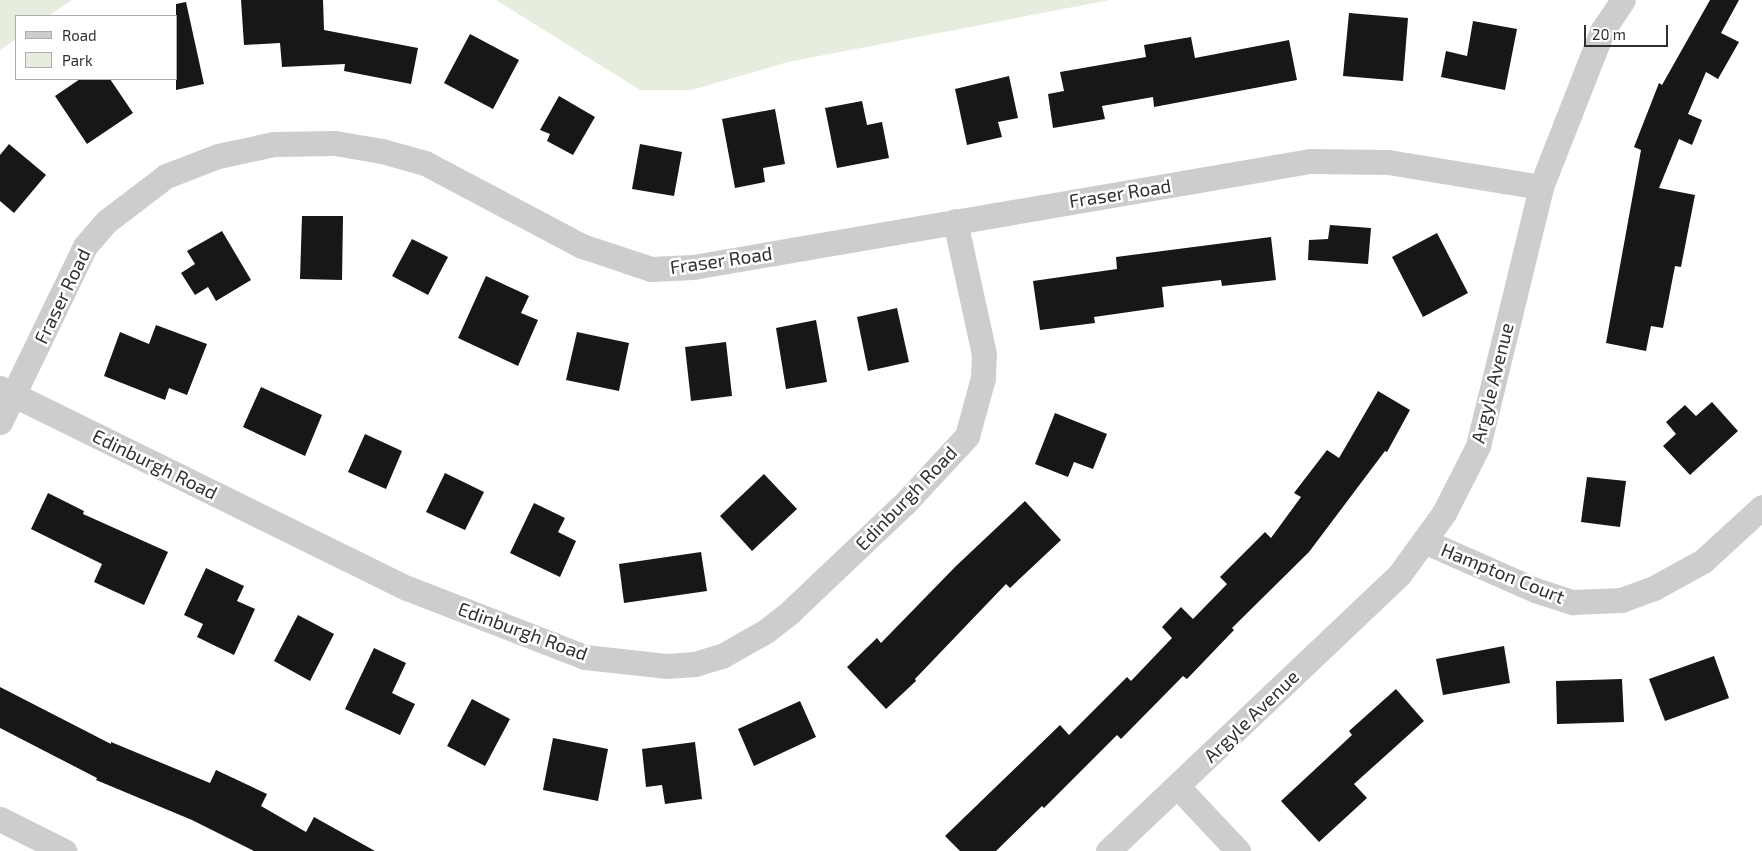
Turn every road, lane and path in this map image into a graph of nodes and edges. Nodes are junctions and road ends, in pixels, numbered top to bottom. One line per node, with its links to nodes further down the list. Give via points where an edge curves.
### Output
1 (1623, 0): 2 (street, Argyle Avenue, via 1602,31)
2 (1541, 187): 3 (street, Fraser Road, via 1388,162 1310,162); 7 (street, Argyle Avenue, via 1478,446 1444,513)
3 (955, 220): 4 (street, Fraser Road, via 693,267 651,269 582,246 425,162 336,143 274,144 218,156 166,176 107,220 85,246); 4 (street, Edinburgh Road, via 984,354 983,378 967,436 905,503 790,612 766,631 722,656 695,664 666,666 585,657 407,588)
4 (7, 391): 5 (street, Fraser Road)
5 (0, 422)
6 (1762, 507): 7 (street, Hampton Court, via 1703,561 1654,588 1621,600 1573,602 1535,590)
7 (1424, 541): 8 (street, Argyle Avenue, via 1399,575)
8 (1177, 786): 11 (street, Argyle Avenue); 12 (street)
9 (0, 819): 10 (street)
10 (64, 851)
11 (1108, 851)
12 (1238, 851)

